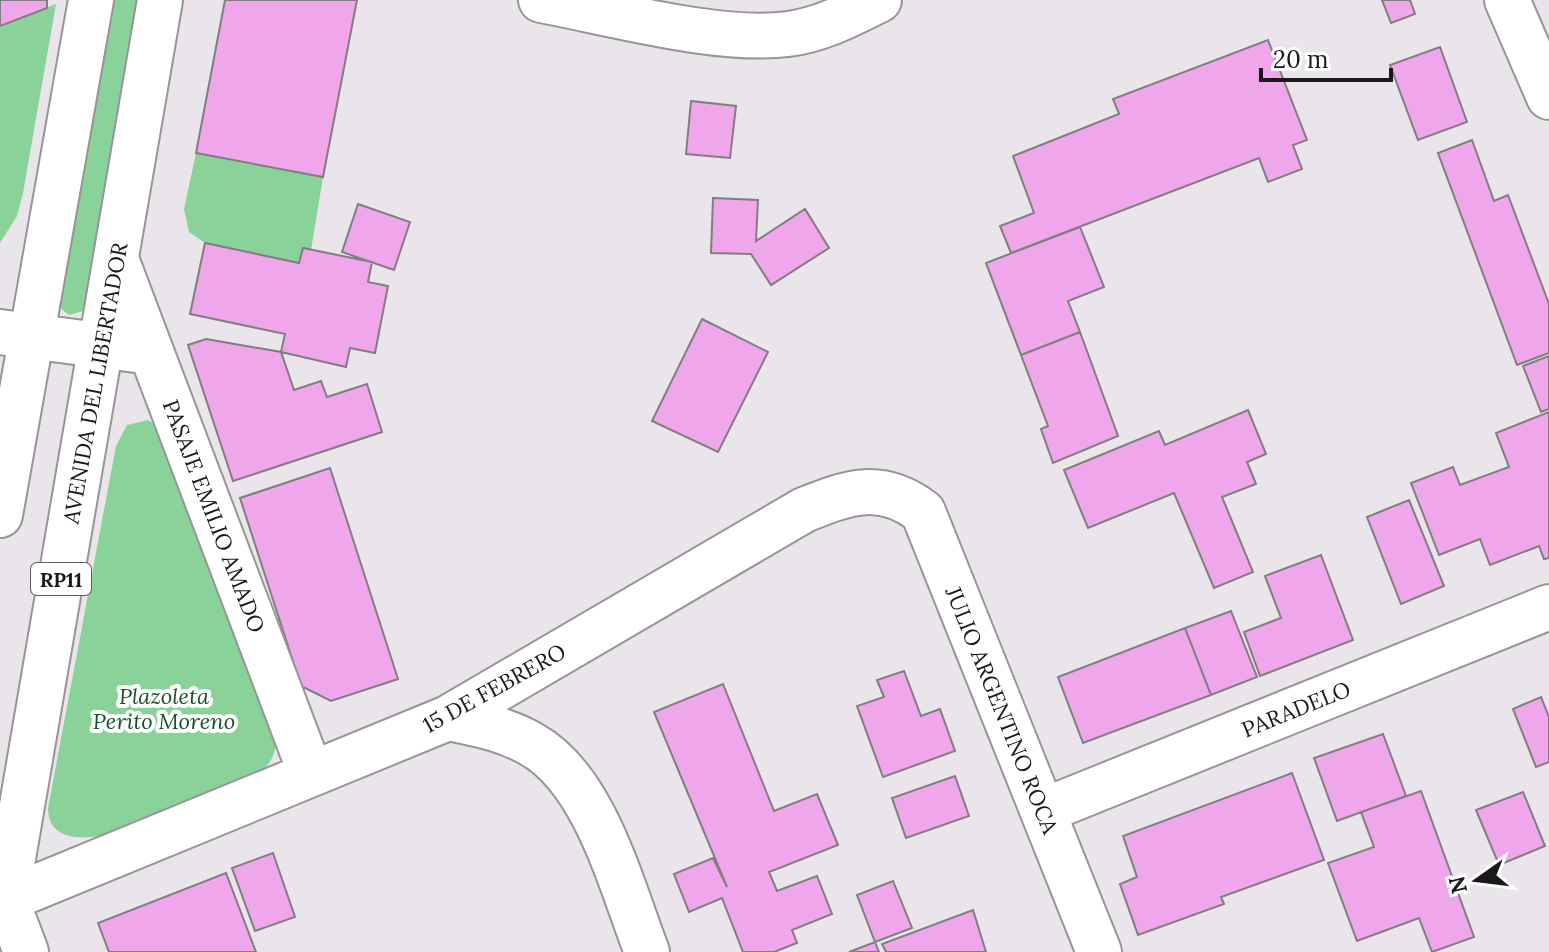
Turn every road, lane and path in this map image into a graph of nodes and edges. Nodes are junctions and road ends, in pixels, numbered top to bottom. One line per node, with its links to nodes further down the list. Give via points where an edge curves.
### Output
1 (91, 0): 8 (street)
2 (160, 0): 7 (street, AVENIDA DEL LIBERTADOR / RP11)
3 (541, 0): 4 (street, via 735,35 789,34 841,20)
4 (879, 0)
5 (1524, 9): 6 (street)
6 (1547, 86)
7 (116, 259): 9 (street, AVENIDA DEL LIBERTADOR / RP11); 10 (street, PASAJE EMILIO AMADO)
8 (16, 335): 9 (street); 12 (street)
9 (101, 346): 10 (street); 17 (street, AVENIDA DEL LIBERTADOR / RP11)
10 (152, 353): 15 (street, PASAJE EMILIO AMADO)
11 (880, 493): 14 (street, 15 DE FEBRERO, via 846,493 804,510); 16 (street, JULIO ARGENTINO ROCA, via 904,498 923,512)
12 (0, 515)
13 (1549, 607): 16 (street, PARADELO)
14 (448, 718): 15 (street, 15 DE FEBRERO); 19 (street, via 495,727 533,745 567,776 594,818)
15 (311, 774): 17 (street, 15 DE FEBRERO)
16 (1043, 811): 20 (street, JULIO ARGENTINO ROCA)
17 (3, 901): 18 (street)
18 (26, 952)
19 (647, 952)
20 (1099, 952)

